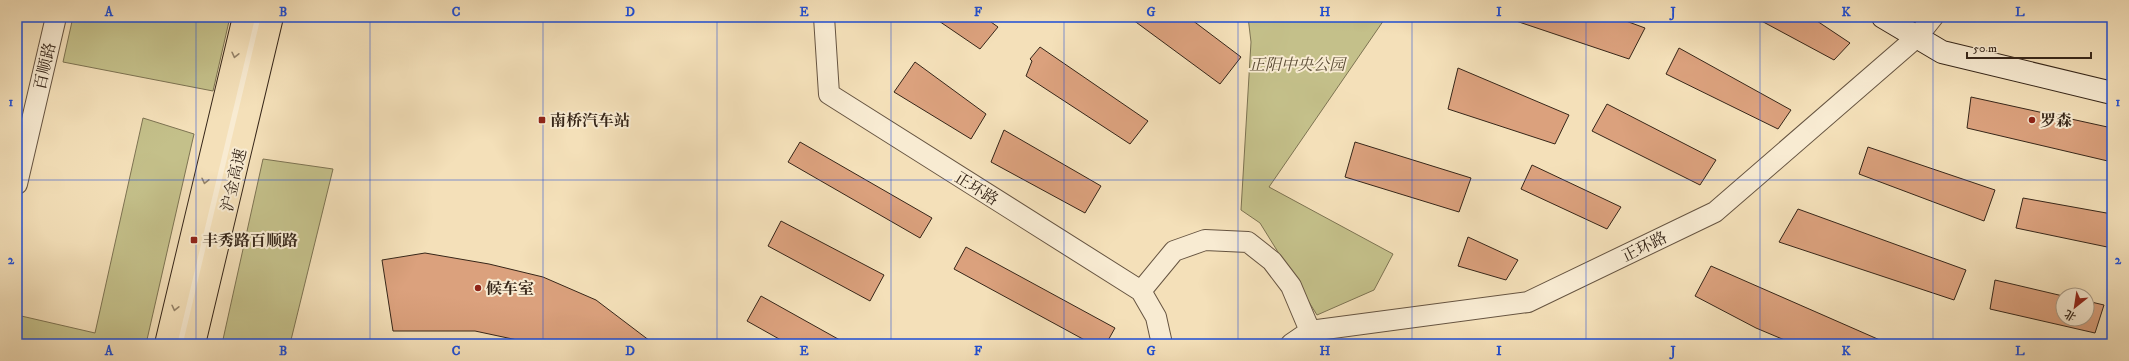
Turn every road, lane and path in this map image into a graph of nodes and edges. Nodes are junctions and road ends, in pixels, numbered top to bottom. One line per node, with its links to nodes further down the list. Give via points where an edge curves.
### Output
1 (56, 17): 10 (street, 百顺路)
2 (244, 17): 13 (highway, 沪金高速, one-way to 13)
3 (259, 17): 14 (street)
4 (272, 17): 15 (highway, 沪金高速)
5 (824, 17): 11 (street, 正环路, via 829,94)
6 (1883, 17): 8 (street)
7 (1933, 17): 8 (street, 正环路)
8 (1916, 37): 9 (street, via 1942,52); 12 (street, 正环路, via 1715,212 1703,218 1528,302)
9 (2112, 93)
10 (17, 184)
11 (1141, 291): 12 (street, via 1174,251 1205,240 1248,242 1272,261 1291,286); 16 (street, 正环路, via 1156,317)
12 (1310, 331): 17 (street, 正环路)
13 (166, 344)
14 (182, 344)
15 (194, 344)
16 (1162, 344)
17 (1291, 344)

